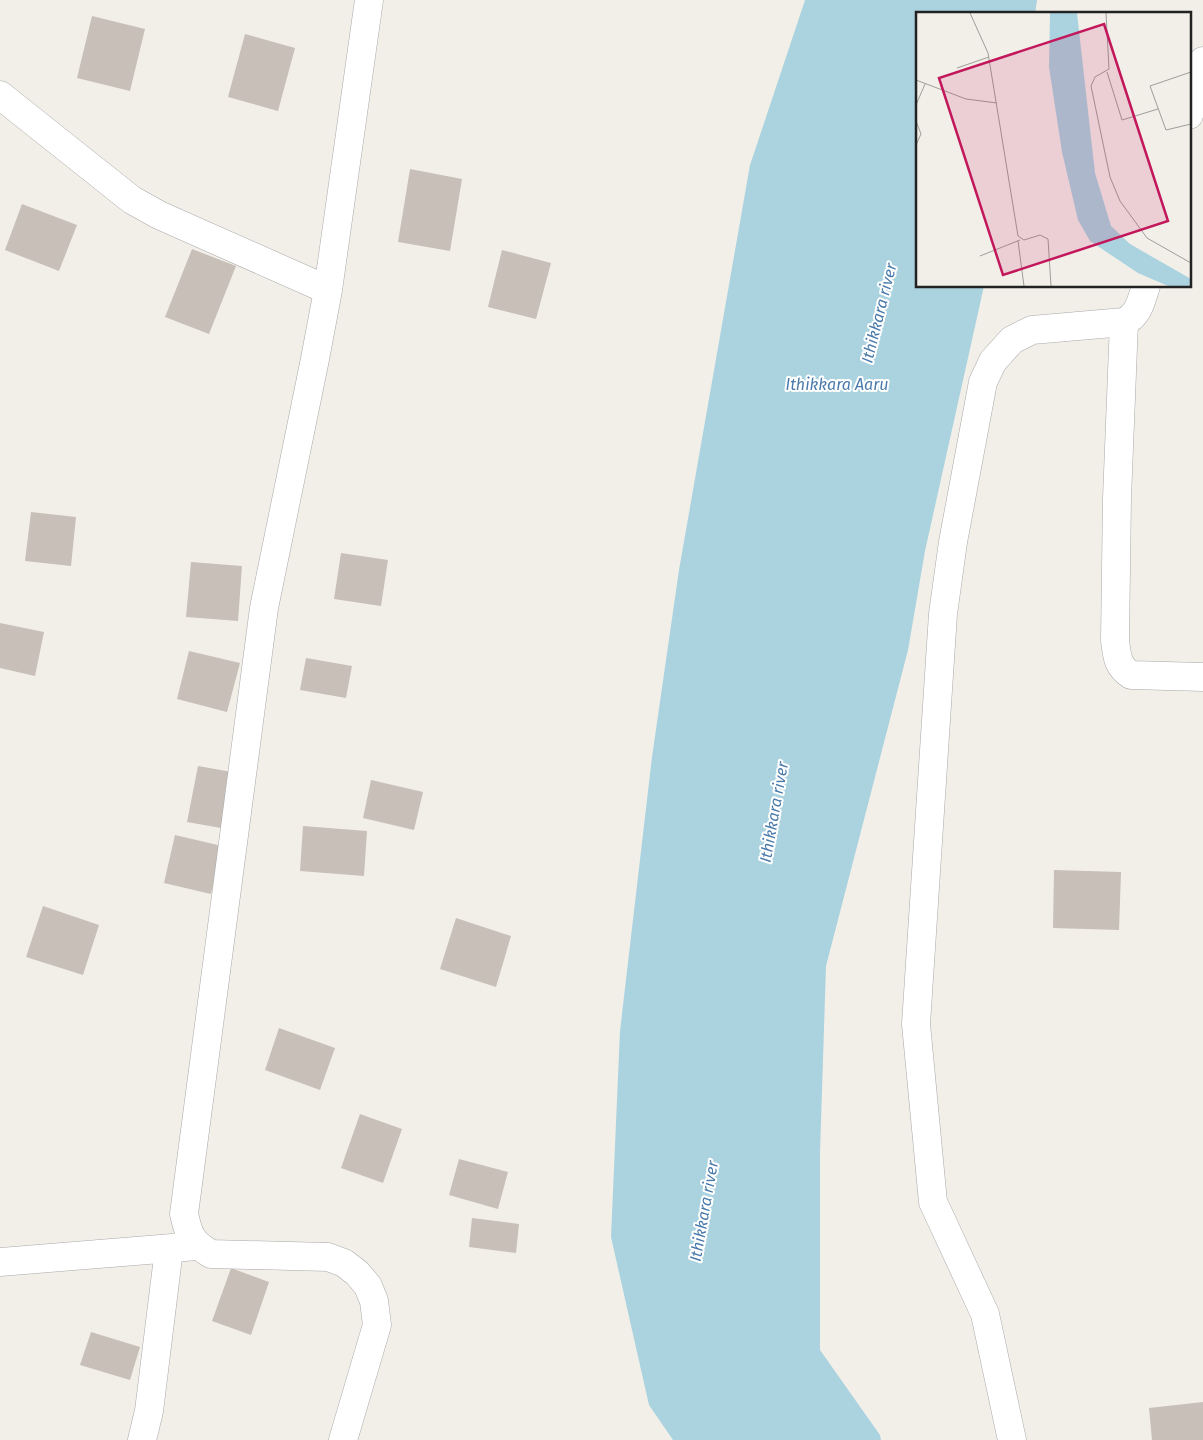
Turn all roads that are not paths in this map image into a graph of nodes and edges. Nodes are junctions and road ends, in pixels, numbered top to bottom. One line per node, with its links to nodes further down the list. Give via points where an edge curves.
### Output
1 (369, 0): 6 (street)
2 (1203, 61): 4 (street)
3 (0, 95): 6 (street, via 132,200)
4 (1190, 110)
5 (1145, 288): 7 (street, via 1135,315)
6 (328, 290): 9 (street, via 264,608 184,1214 188,1231)
7 (1124, 322): 8 (street, via 1117,498 1118,661 1122,670 1131,675); 14 (street, via 1032,330 1012,340 993,360 983,382 943,614 916,1024 933,1202 985,1314)
8 (1203, 677)
9 (197, 1246): 10 (street); 13 (street, via 211,1254 328,1257 344,1263 368,1286 377,1325)
10 (169, 1249): 11 (street); 12 (street, via 149,1411)
11 (0, 1262)
12 (142, 1440)
13 (343, 1440)
14 (1012, 1440)

